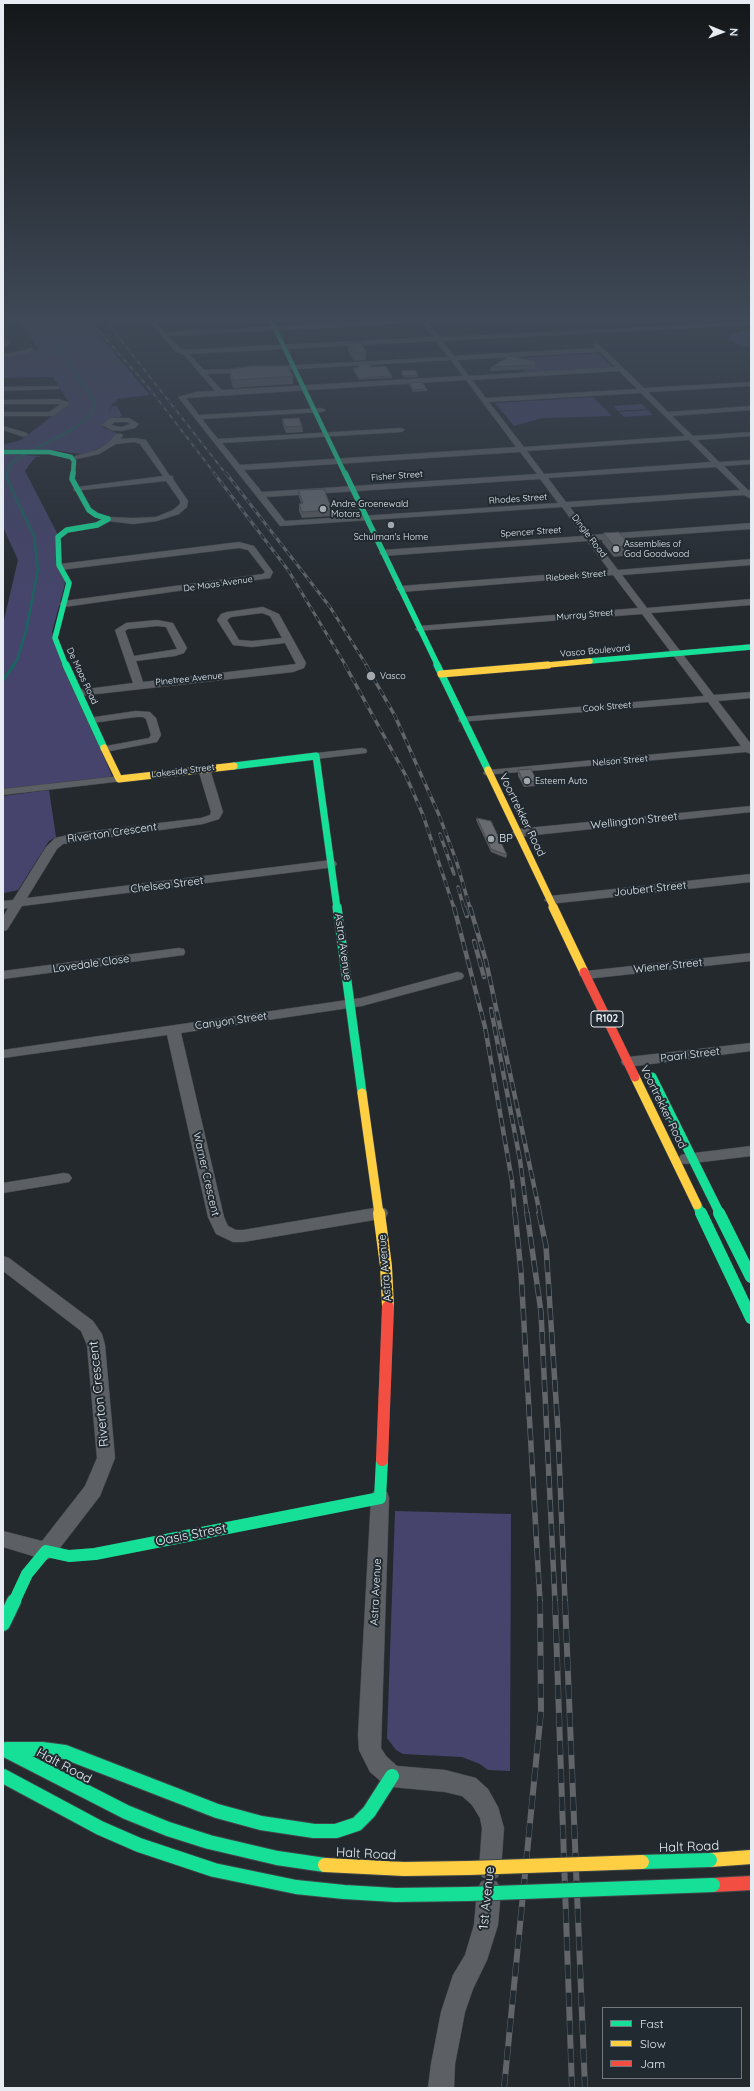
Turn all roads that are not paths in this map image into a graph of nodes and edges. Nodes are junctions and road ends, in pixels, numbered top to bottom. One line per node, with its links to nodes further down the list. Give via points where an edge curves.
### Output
1 (199, 420): 13 (street)
2 (323, 420): 10 (main road, Voortrekker Road / R102)
3 (500, 420): 14 (street, Dingle Road)
4 (672, 420): 11 (street)
5 (3, 428): 9 (street)
6 (121, 429): 12 (street)
7 (401, 430): 10 (street)
8 (751, 434): 11 (street)
9 (24, 435)
10 (330, 435): 13 (street); 17 (main road, Voortrekker Road / R102)
11 (691, 438): 14 (street); 19 (street)
12 (114, 442): 16 (street, via 99,452); 22 (street, via 143,442)
13 (217, 442): 20 (street)
14 (523, 449): 17 (street); 21 (street, Dingle Road)
15 (7, 452): 16 (main road, via 61,453)
16 (72, 458): 23 (main road, via 72,478)
17 (343, 461): 20 (street); 24 (main road, Voortrekker Road / R102)
18 (751, 462): 19 (street, Fisher Street)
19 (718, 464): 21 (street, Fisher Street); 25 (street)
20 (237, 468): 26 (street)
21 (543, 477): 24 (street, Fisher Street); 27 (street, Dingle Road)
22 (170, 478): 23 (street); 28 (street, via 184,501 184,505 176,512 143,521)
23 (77, 489): 28 (main road, via 92,513)
24 (357, 489): 26 (street, Fisher Street); 29 (main road, Voortrekker Road / R102)
25 (749, 494): 27 (street, Rhodes Street)
26 (259, 495): 29 (street, Rhodes Street, via 281,523 286,525)
27 (565, 506): 29 (street, Rhodes Street); 31 (street, Dingle Road)
28 (108, 519): 35 (main road, De Maas Road, via 100,524 67,530 60,535)
29 (372, 520): 32 (main road, Voortrekker Road / R102); 33 (main road, Voortrekker Road / R102)
30 (751, 526): 31 (street, Spencer Street)
31 (590, 538): 32 (street, Spencer Street); 36 (street, Dingle Road)
32 (393, 552): 33 (street, Spencer Street); 38 (main road, Voortrekker Road / R102)
33 (383, 553): 37 (main road, Voortrekker Road / R102)
34 (751, 562): 36 (street, Riebeek Street)
35 (60, 567): 40 (main road, De Maas Road, via 69,583); 40 (street, De Maas Avenue, via 239,545 251,548 269,572 267,576 260,578)
36 (616, 572): 38 (street, Riebeek Street); 41 (street, Dingle Road)
37 (401, 589): 38 (street, Riebeek Street); 43 (main road, Voortrekker Road / R102)
38 (411, 589): 42 (main road, Voortrekker Road / R102)
39 (751, 602): 41 (street, Murray Street)
40 (64, 604): 52 (main road, De Maas Road, via 56,631 56,641)
41 (644, 610): 42 (street, Murray Street); 47 (street, Dingle Road)
42 (430, 628): 43 (street, Murray Street); 50 (main road, Voortrekker Road / R102)
43 (420, 629): 49 (main road, Voortrekker Road / R102)
44 (288, 640): 44 (street, via 236,643 222,618 230,614 268,611 274,614); 51 (street, Pinetree Avenue, via 301,663 299,667)
45 (751, 647): 47 (main road, Vasco Boulevard)
46 (751, 653): 47 (main road, Vasco Boulevard)
47 (680, 656): 50 (main road, Vasco Boulevard); 54 (street, Dingle Road)
48 (131, 659): 48 (street, via 120,634 121,629 126,626 157,623 170,625 182,648 181,651 172,654); 51 (street)
49 (442, 677): 50 (main road, Vasco Boulevard); 56 (main road, Voortrekker Road / R102)
50 (455, 678)
51 (139, 684): 52 (street, Pinetree Avenue)
52 (79, 693): 55 (main road, De Maas Road)
53 (751, 695): 54 (street, Cook Street)
54 (711, 698): 56 (street, Cook Street); 58 (street, Dingle Road)
55 (92, 720): 57 (main road, De Maas Road); 57 (street, via 136,714 146,714 151,718 156,735 153,740)
56 (463, 720): 62 (main road, Voortrekker Road / R102)
57 (105, 749): 63 (main road, De Maas Road)
58 (750, 750): 62 (street, Nelson Street)
59 (362, 751): 60 (street, Lakeside Street)
60 (316, 756): 61 (main road, Lakeside Street); 67 (main road, Astra Avenue)
61 (204, 769): 63 (main road, Lakeside Street); 70 (street, Riverton Crescent, via 217,812 215,817 203,822 62,840 52,847)
62 (489, 773): 66 (main road, Voortrekker Road / R102)
63 (119, 779): 64 (street, Lakeside Street)
64 (3, 792)
65 (751, 810): 66 (street, Wellington Street)
66 (517, 832): 69 (main road, Voortrekker Road / R102)
67 (331, 864): 70 (street, Chelsea Street); 78 (main road, Astra Avenue)
68 (751, 878): 69 (street, Joubert Street)
69 (550, 900): 76 (main road, Voortrekker Road / R102)
70 (18, 904): 71 (street, Chelsea Street); 72 (street, Riverton Crescent)
71 (3, 905)
72 (3, 927)
73 (179, 952): 75 (street, Lovedale Close)
74 (751, 957): 76 (street, Wiener Street)
75 (3, 975)
76 (586, 975): 83 (main road, Voortrekker Road / R102)
77 (457, 976): 78 (street, Canyon Street)
78 (351, 1004): 79 (street, Canyon Street); 89 (main road, Astra Avenue)
79 (173, 1029): 81 (street, Canyon Street); 89 (street, Warner Crescent, via 216,1217 222,1230 234,1236 242,1236)
80 (751, 1047): 82 (street, Paarl Street)
81 (3, 1054)
82 (643, 1057): 83 (street, Paarl Street); 85 (main road, Voortrekker Road)
83 (628, 1062): 86 (main road, Voortrekker Road / R102)
84 (751, 1151): 85 (street)
85 (692, 1159): 86 (street); 91 (main road, Voortrekker Road)
86 (676, 1160): 92 (main road, Voortrekker Road / R102)
87 (64, 1178): 88 (street)
88 (3, 1188)
89 (380, 1213): 93 (main road, Astra Avenue, via 388,1308)
90 (3, 1262): 95 (street, Riverton Crescent, via 87,1326 96,1345 106,1458 93,1490)
91 (751, 1277)
92 (751, 1318)
93 (380, 1498): 95 (main road, Oasis Street, via 95,1554 69,1556); 99 (street, Astra Avenue, via 369,1742 373,1757)
94 (3, 1539): 95 (street, Oasis Street)
95 (46, 1551): 96 (main road, via 27,1574)
96 (3, 1624)
97 (4, 1749): 99 (main road, via 65,1752 217,1811 261,1823 314,1831 336,1831 357,1824 371,1809); 100 (main road, Halt Road, bridge, via 120,1809 168,1829 216,1844 277,1858 342,1867 468,1868)
98 (3, 1776): 101 (main road, bridge, via 100,1828 139,1845 214,1870 296,1887 395,1895)
99 (392, 1776): 102 (street, 1st Avenue, via 468,1786 480,1797 490,1814 493,1828 486,1925 475,1960 462,1984 453,2012)
100 (751, 1857)
101 (751, 1883)
102 (441, 2088)

